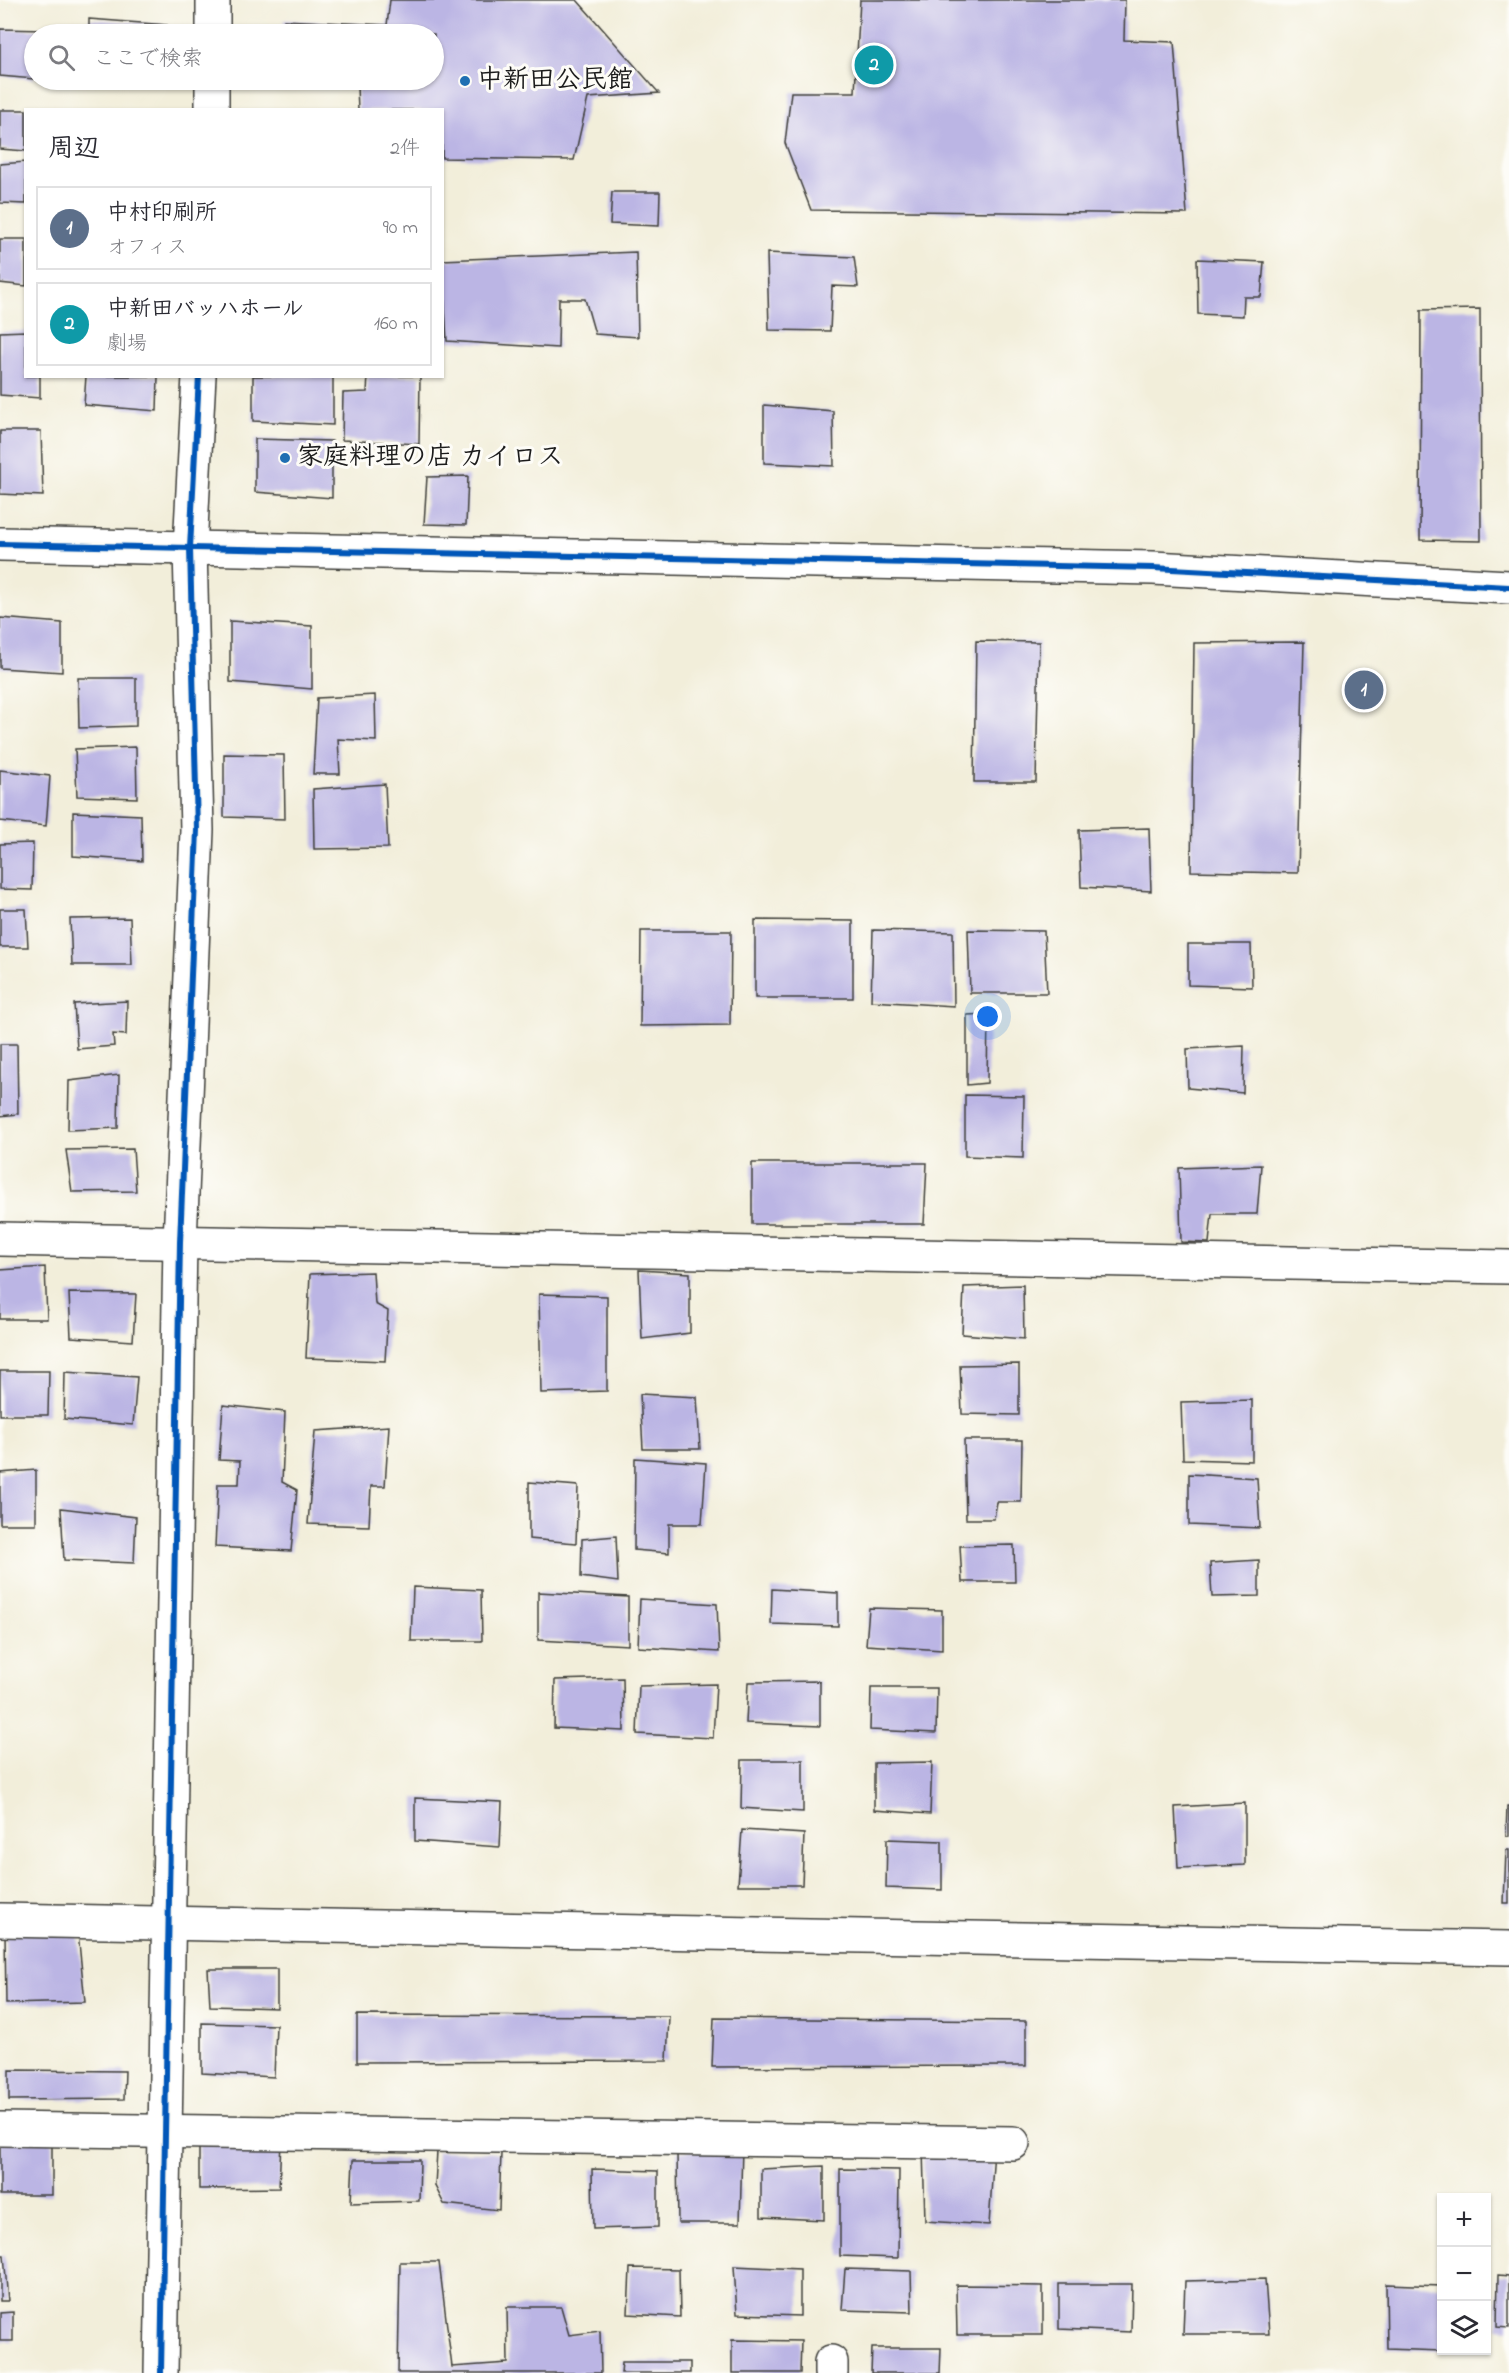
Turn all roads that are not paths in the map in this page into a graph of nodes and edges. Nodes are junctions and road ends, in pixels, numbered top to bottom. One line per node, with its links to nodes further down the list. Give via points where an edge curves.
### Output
1 (213, 0): 2 (street)
2 (213, 24)
3 (212, 90): 4 (street)
4 (212, 108)
5 (199, 378): 7 (street)
6 (0, 544): 7 (street)
7 (190, 548): 8 (street, via 1153,568); 10 (street, via 197,830)
8 (1509, 587)
9 (0, 1239): 10 (street)
10 (180, 1242): 11 (street); 13 (street)
11 (1509, 1267)
12 (0, 1920): 13 (street)
13 (167, 1922): 14 (street); 16 (street)
14 (1509, 1948)
15 (0, 2129): 16 (street)
16 (164, 2132): 17 (street); 18 (street)
17 (1013, 2144)
18 (161, 2373)

